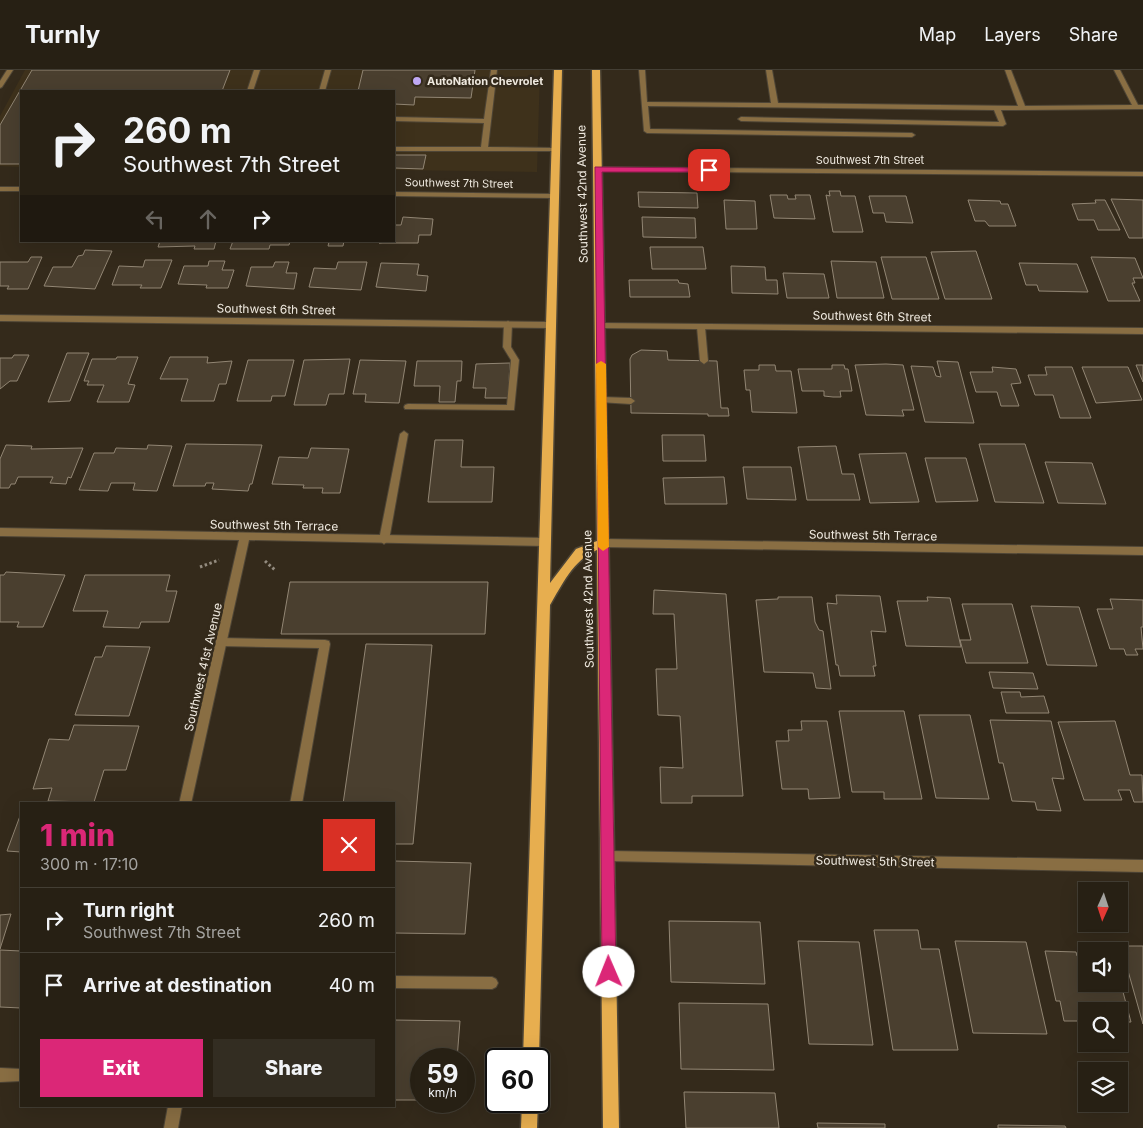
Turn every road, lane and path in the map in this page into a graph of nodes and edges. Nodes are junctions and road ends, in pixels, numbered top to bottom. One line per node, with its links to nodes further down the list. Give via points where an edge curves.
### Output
1 (10, 70): 11 (street)
2 (257, 70): 12 (street)
3 (328, 70): 13 (street)
4 (494, 70): 22 (street)
5 (558, 70): 27 (main road, Southwest 42nd Avenue)
6 (596, 70): 28 (main road, Southwest 42nd Avenue)
7 (642, 70): 14 (street)
8 (769, 70): 15 (street)
9 (1008, 70): 19 (street)
10 (1117, 70): 17 (street)
11 (0, 86)
12 (250, 90)
13 (322, 90)
14 (644, 104): 16 (street); 23 (street, via 647,132)
15 (775, 104): 16 (street); 18 (street)
16 (739, 105): 21 (street)
17 (1140, 107): 19 (street)
18 (997, 108): 19 (street); 21 (street, via 1003,124)
19 (1022, 108)
20 (395, 119): 22 (street)
21 (741, 119): 23 (street)
22 (488, 121): 26 (street)
23 (742, 133): 24 (street)
24 (912, 135)
25 (395, 149): 26 (street)
26 (484, 150): 27 (street)
27 (556, 150): 33 (main road, Southwest 42nd Avenue)
28 (598, 169): 29 (street, Southwest 7th Street); 37 (main road, Southwest 42nd Avenue)
29 (1143, 174)
30 (0, 189): 31 (street)
31 (20, 189)
32 (395, 194): 33 (street, Southwest 7th Street)
33 (555, 196): 36 (main road, Southwest 42nd Avenue)
34 (0, 318): 35 (street, Southwest 6th Street)
35 (508, 324): 36 (street, Southwest 6th Street); 43 (street, via 507,347 515,360 512,408)
36 (551, 325): 48 (main road, Southwest 42nd Avenue)
37 (600, 326): 38 (street, Southwest 6th Street); 41 (main road, Southwest 42nd Avenue)
38 (701, 326): 39 (street, Southwest 6th Street); 40 (street)
39 (1143, 331)
40 (704, 360)
41 (602, 400): 42 (street); 49 (main road, Southwest 42nd Avenue)
42 (631, 401)
43 (408, 408)
44 (404, 434): 47 (street)
45 (0, 532): 46 (street, Southwest 5th Terrace)
46 (245, 536): 47 (street, Southwest 5th Terrace); 56 (street, Southwest 41st Avenue)
47 (384, 540): 48 (street, Southwest 5th Terrace)
48 (546, 542): 55 (main road, Southwest 42nd Avenue)
49 (603, 544): 50 (street, Southwest 5th Terrace); 55 (main road, via 580,552); 59 (main road, Southwest 42nd Avenue)
50 (1143, 551)
51 (219, 560): 53 (path)
52 (265, 561): 54 (path)
53 (200, 567)
54 (275, 570)
55 (544, 604): 63 (main road, Southwest 42nd Avenue)
56 (221, 642): 57 (street, Southwest 41st Avenue); 58 (street, via 326,644)
57 (185, 802)
58 (296, 802)
59 (608, 856): 60 (street, Southwest 5th Street); 70 (main road, Southwest 42nd Avenue)
60 (1143, 866)
61 (395, 982): 62 (street)
62 (492, 983)
63 (531, 1048)
64 (0, 1075): 65 (street)
65 (20, 1075)
66 (175, 1107): 68 (street)
67 (530, 1113): 69 (main road)
68 (171, 1128)
69 (529, 1128)
70 (611, 1128)

